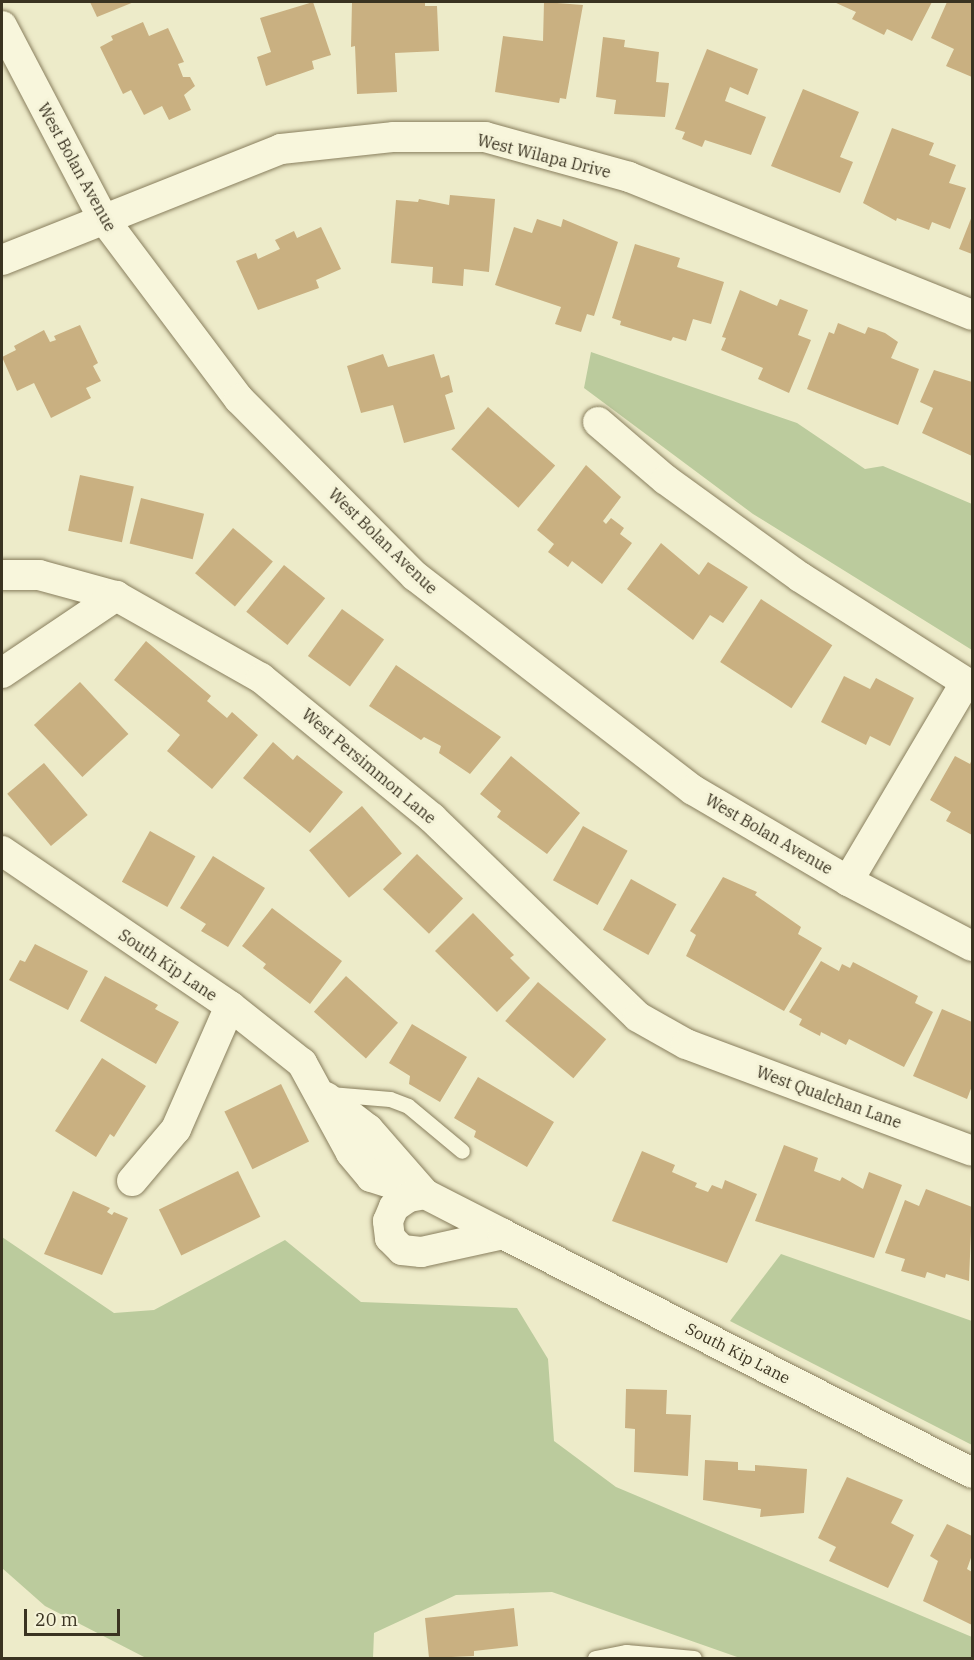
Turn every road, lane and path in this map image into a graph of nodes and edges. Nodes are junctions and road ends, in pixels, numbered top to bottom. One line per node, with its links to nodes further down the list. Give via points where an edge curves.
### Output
1 (2, 26): 2 (street, West Bolan Avenue)
2 (103, 218): 3 (street, West Wilapa Drive); 4 (street, West Wilapa Drive, via 282,149 394,137 485,137 629,177); 11 (street, West Bolan Avenue, via 239,399 415,576 693,790)
3 (2, 260)
4 (972, 315)
5 (598, 422): 9 (street, via 666,480 800,577)
6 (2, 574): 7 (street, West Persimmon Lane, via 39,575)
7 (116, 596): 8 (street); 14 (street, West Persimmon Lane, via 261,678 432,818 638,1017)
8 (2, 673)
9 (969, 684): 11 (street)
10 (2, 851): 13 (street, South Kip Lane)
11 (849, 881): 12 (street, West Bolan Avenue)
12 (972, 946)
13 (230, 1006): 15 (street, South Kip Lane, via 302,1063); 18 (street, via 176,1128)
14 (686, 1044): 17 (street, West Qualchan Lane)
15 (321, 1094): 16 (lane, via 390,1100 408,1106); 19 (street, South Kip Lane, via 368,1130)
16 (462, 1151)
17 (972, 1151)
18 (132, 1181)
19 (425, 1194): 20 (street, South Kip Lane); 20 (street, via 409,1197 394,1207 388,1221 390,1238 402,1250 422,1252)
20 (503, 1234): 21 (street, South Kip Lane)
21 (972, 1473)
22 (596, 1659): 23 (lane, via 626,1652)
23 (694, 1659)

